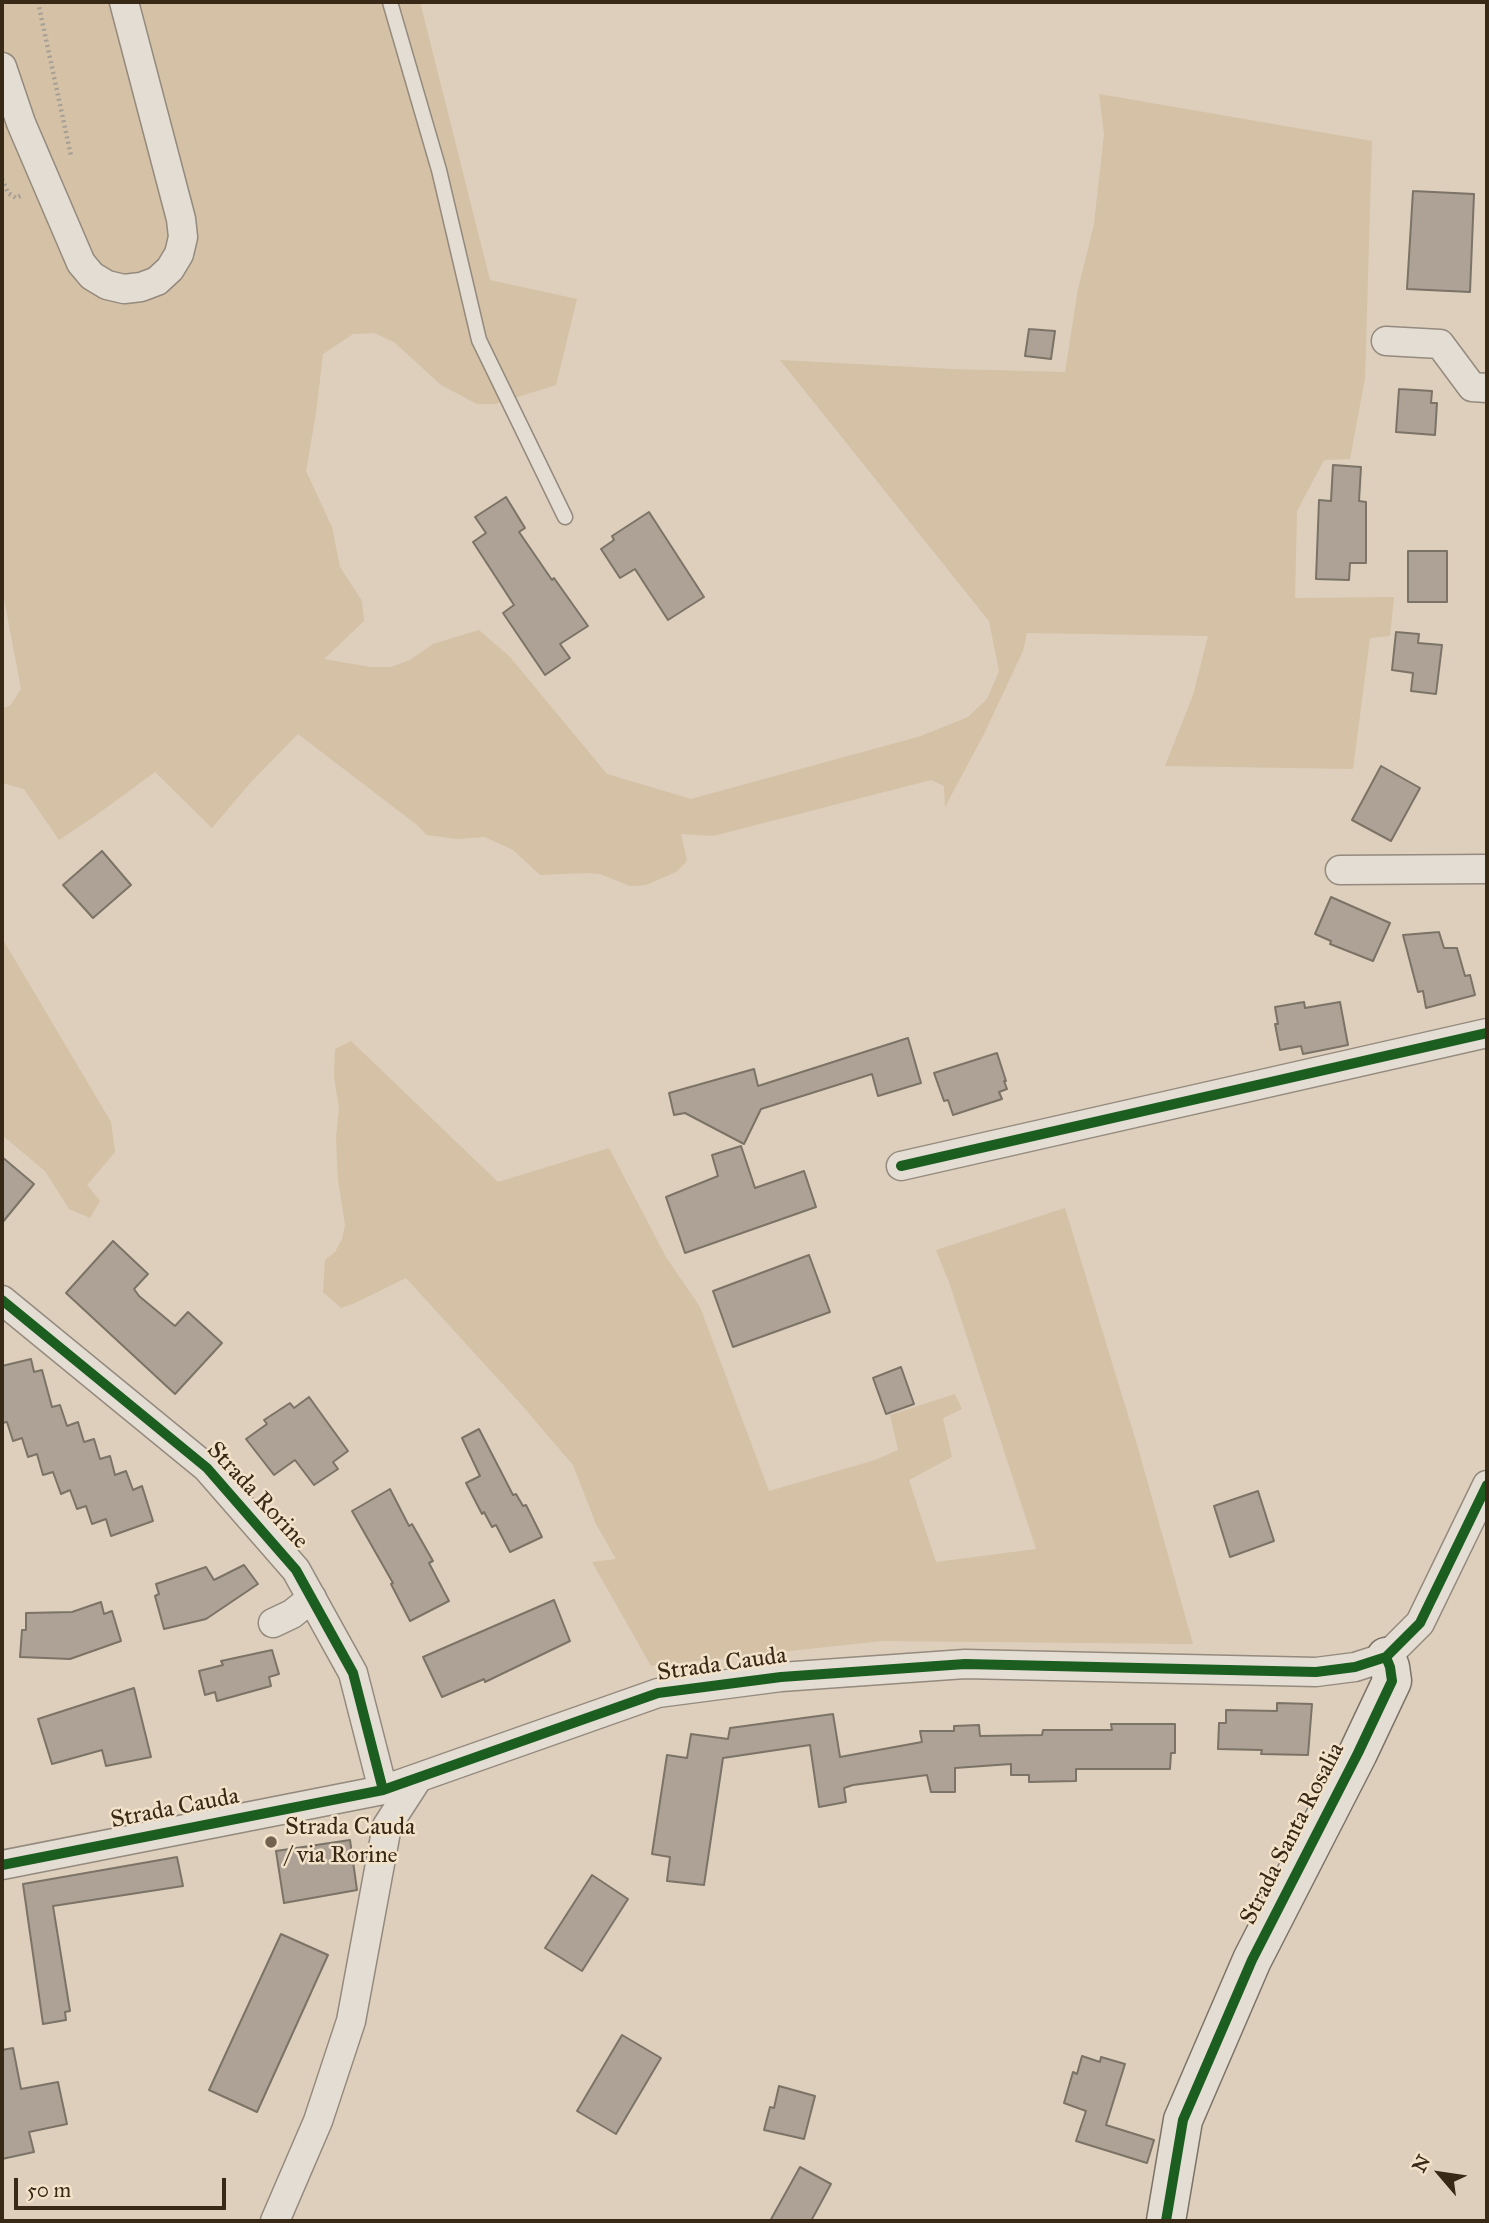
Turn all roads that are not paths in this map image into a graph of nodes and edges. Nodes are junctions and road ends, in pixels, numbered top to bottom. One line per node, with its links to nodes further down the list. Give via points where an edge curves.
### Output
1 (124, 2): 3 (street, via 181,219 179,254 157,281 124,289 107,285 81,263)
2 (390, 2): 6 (lane, via 439,170 479,340)
3 (2, 67)
4 (1386, 341): 5 (street, via 1440,344 1472,387)
5 (1487, 388)
6 (565, 517)
7 (1487, 869): 8 (street)
8 (1340, 870)
9 (1487, 1033): 10 (street)
10 (901, 1166)
11 (2, 1300): 13 (street, Strada Rorine, via 207,1468 296,1570)
12 (1487, 1485): 15 (street, via 1420,1623)
13 (312, 1598): 14 (street); 17 (street, Strada Rorine, via 353,1673)
14 (273, 1623)
15 (1386, 1657): 16 (street, Strada Cauda, via 1316,1672 965,1664 781,1677 658,1693); 20 (street, Strada Santa Rosalia, via 1392,1681 1252,1960 1183,2120)
16 (418, 1778): 17 (street, Strada Cauda); 19 (street, via 387,1826 351,2021 318,2121)
17 (383, 1790): 18 (street, Strada Cauda)
18 (2, 1865)
19 (275, 2221)
20 (1166, 2221)

